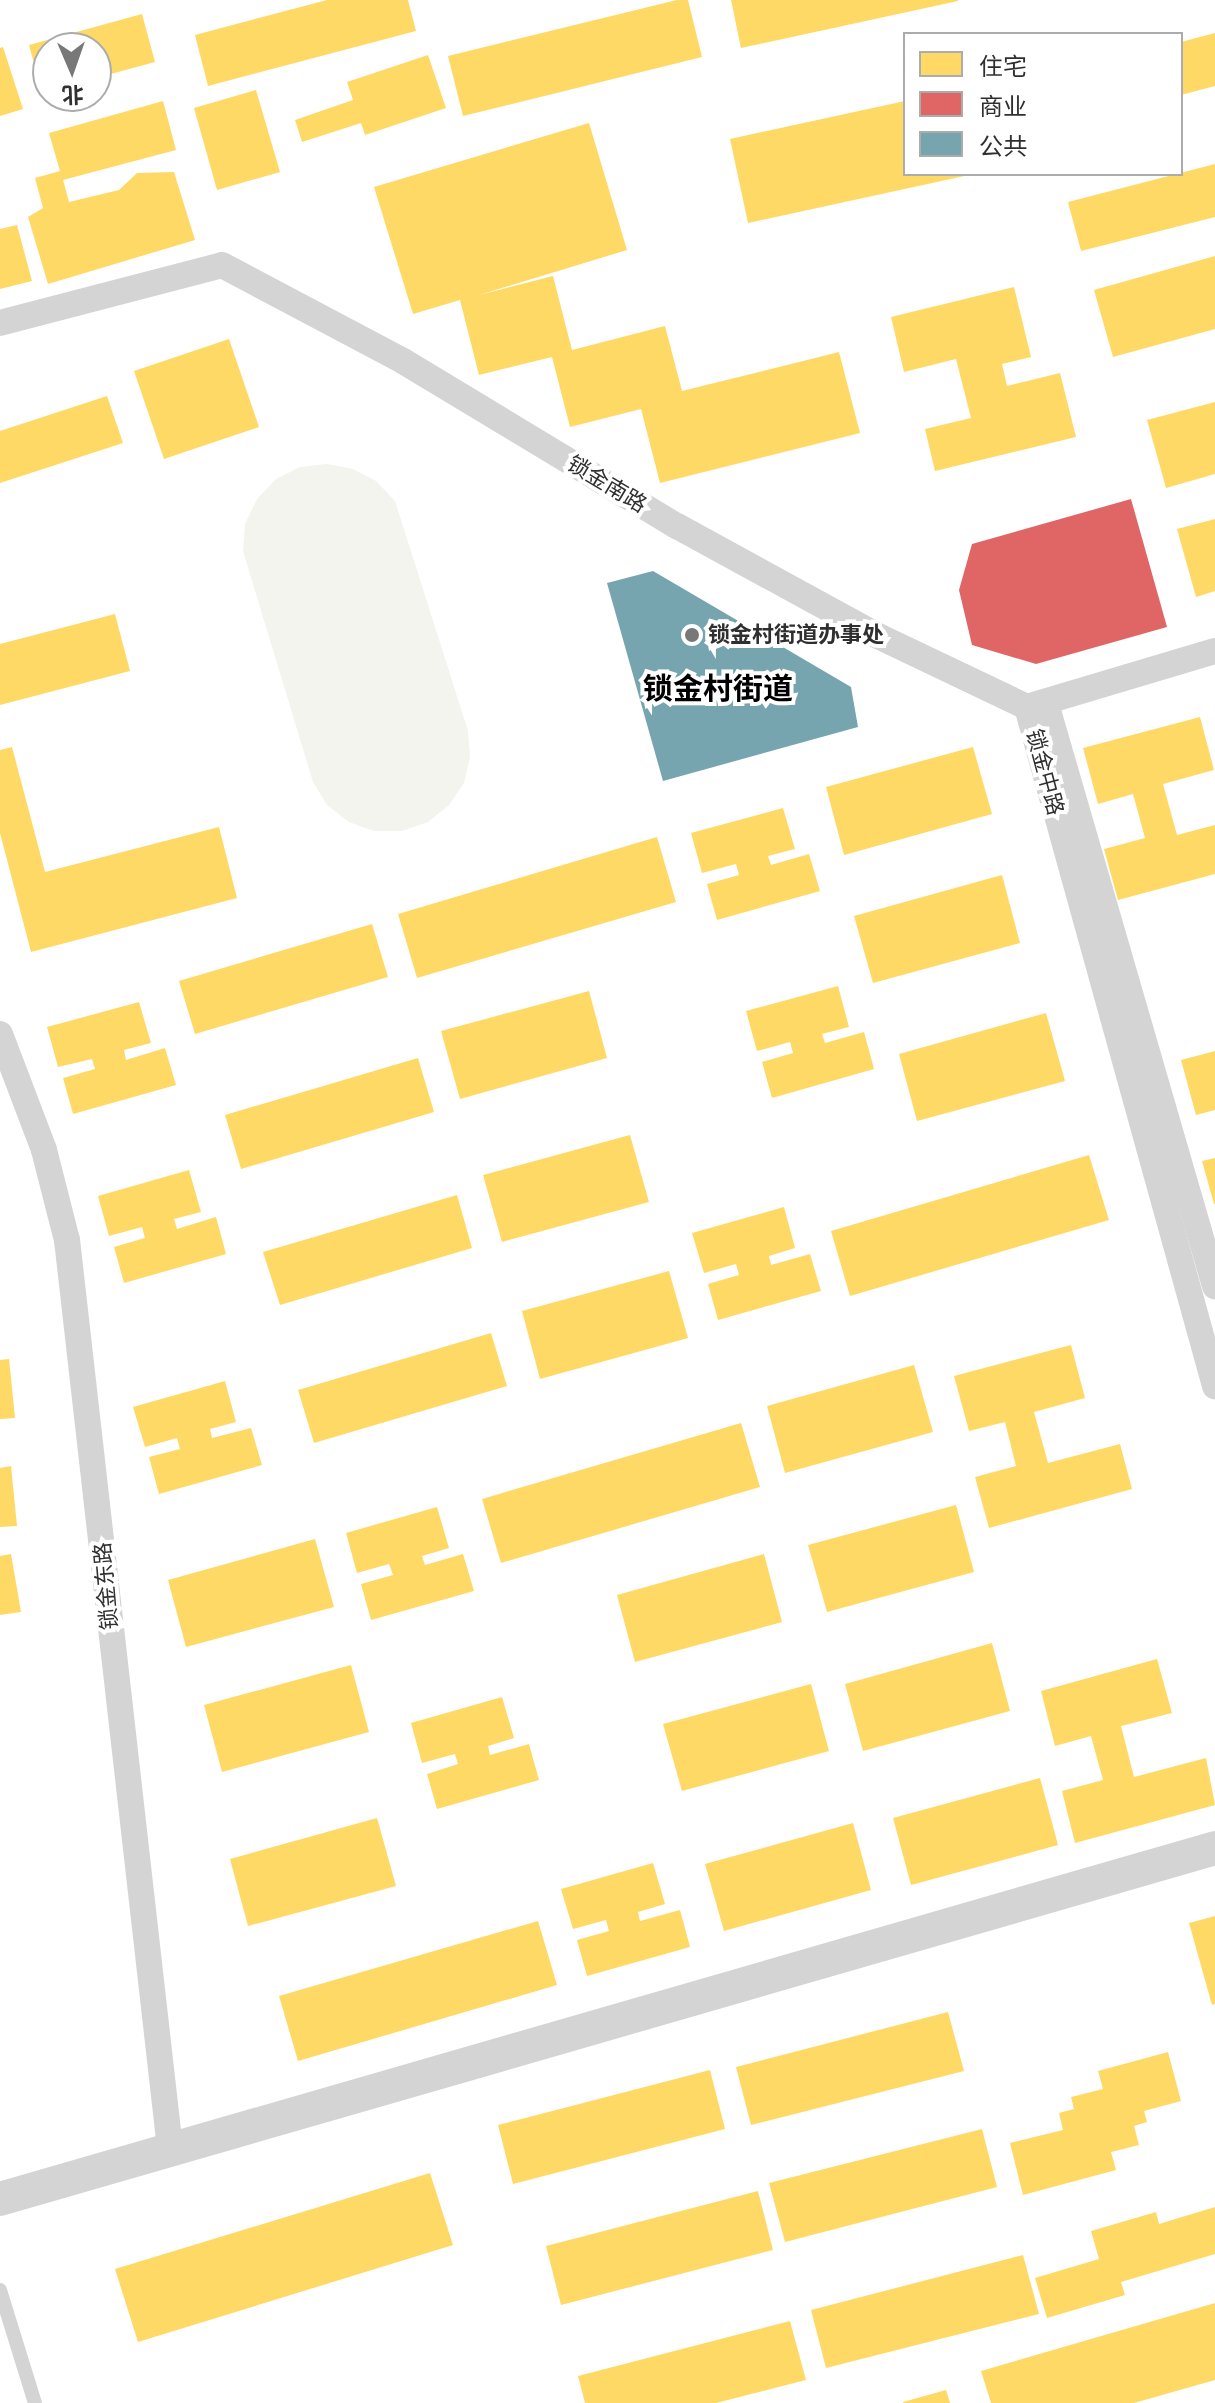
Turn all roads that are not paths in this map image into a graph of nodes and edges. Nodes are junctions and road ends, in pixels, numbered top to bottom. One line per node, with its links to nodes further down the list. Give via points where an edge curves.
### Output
1 (0, 323): 3 (street, 锁金南路, via 222,265 403,361 677,526 851,622)
2 (1215, 651): 3 (street)
3 (1027, 707): 5 (street, 锁金中路, via 1049,714); 6 (street, 锁金中路)
4 (0, 1034): 8 (street, 锁金东路, via 44,1150 67,1240)
5 (1215, 1286)
6 (1215, 1386)
7 (1215, 1848): 8 (street)
8 (170, 2148): 9 (street)
9 (0, 2199)
10 (0, 2290): 11 (lane)
11 (35, 2403)

